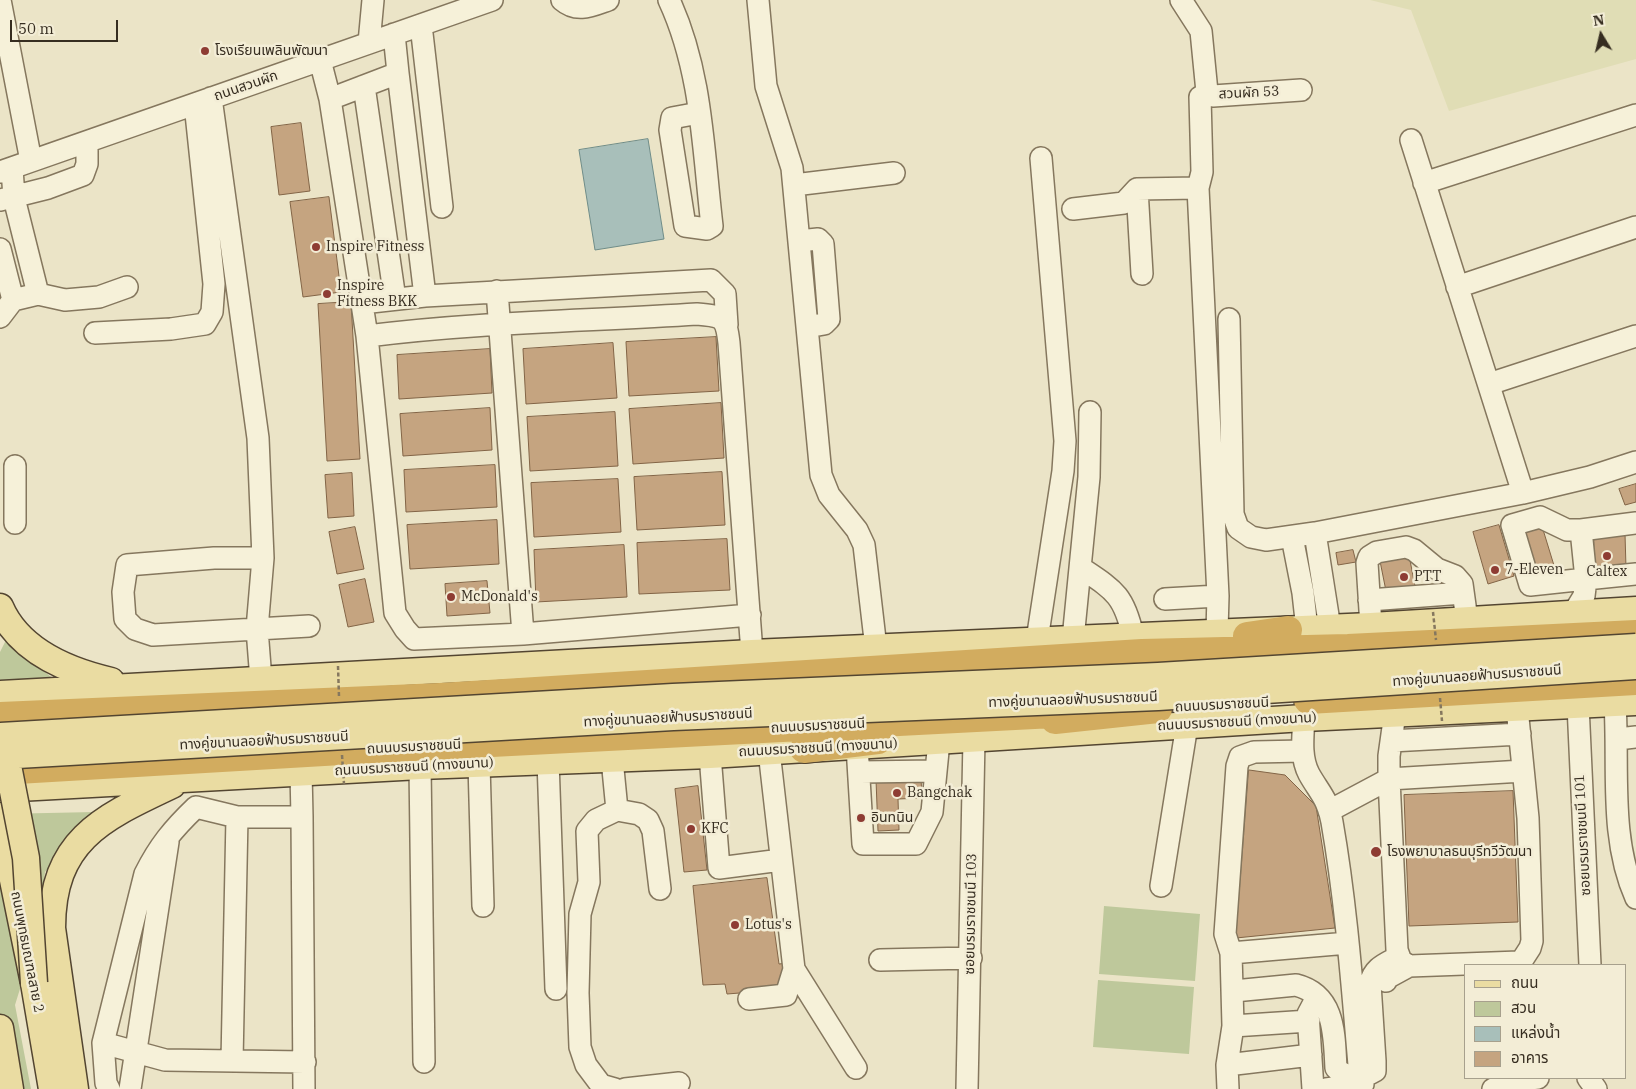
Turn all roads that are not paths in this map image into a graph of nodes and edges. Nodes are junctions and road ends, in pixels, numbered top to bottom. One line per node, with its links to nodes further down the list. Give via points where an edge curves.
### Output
1 (0, 0): 24 (street)
2 (373, 0): 11 (street)
3 (492, 0): 9 (street, ถนนสวนผัก)
4 (562, 0): 5 (street, via 584,8)
5 (608, 0)
6 (669, 0): 19 (street, via 683,30 695,73)
7 (758, 0): 27 (street, via 766,86 792,168)
8 (1181, 0): 15 (street, สวนผัก 53, via 1201,31 1206,90 1210,94)
9 (421, 24): 10 (street, ถนนสวนผัก); 31 (street)
10 (394, 34): 11 (street, ถนนสวนผัก); 13 (street)
11 (369, 43): 12 (street, ถนนสวนผัก)
12 (320, 60): 17 (street); 18 (street, ถนนสวนผัก)
13 (398, 73): 14 (street); 40 (street)
14 (364, 86): 17 (street); 41 (street)
15 (1301, 90)
16 (1200, 97): 28 (street, via 1202,172)
17 (330, 99): 42 (street)
18 (203, 101): 22 (street, ถนนสวนผัก); 47 (street, via 214,284 212,312 205,324); 61 (street, via 258,438)
19 (699, 113): 19 (street, via 712,226 707,229 686,226 670,130 672,118)
20 (1636, 115): 26 (street)
21 (1411, 140): 26 (street)
22 (87, 142): 24 (street, ถนนสวนผัก); 30 (street, via 87,164 82,175)
23 (1041, 158): 83 (street, via 1065,441)
24 (14, 167): 30 (street)
25 (894, 173): 27 (street)
26 (1424, 183): 37 (street)
27 (794, 185): 86 (street, via 821,475 829,496 857,530 864,545)
28 (1198, 188): 29 (street); 66 (street)
29 (1137, 189): 32 (street, via 1124,203); 35 (street)
30 (7, 199): 39 (street)
31 (442, 207)
32 (1074, 209)
33 (1636, 226): 37 (street)
34 (0, 249): 43 (street)
35 (1142, 274)
36 (127, 287): 39 (street, via 99,297 65,300)
37 (1457, 287): 50 (street)
38 (497, 291): 40 (street); 45 (street); 46 (street, via 711,280 725,294)
39 (38, 294): 43 (street)
40 (425, 296): 41 (street)
41 (395, 299): 42 (street)
42 (362, 304): 48 (street)
43 (6, 308)
44 (1229, 319): 60 (street, via 1233,514 1238,528 1251,538 1266,540)
45 (499, 323): 46 (street, via 698,314 718,316); 48 (street); 79 (street)
46 (727, 325): 72 (street)
47 (95, 333)
48 (367, 336): 81 (street, via 395,613 414,639)
49 (1636, 336): 50 (street)
50 (1489, 384): 54 (street)
51 (1090, 412): 62 (street, via 1089,477)
52 (1636, 462): 54 (street)
53 (15, 466): 55 (street)
54 (1523, 493): 59 (street)
55 (7, 496): 57 (street)
56 (1636, 522): 58 (street)
57 (15, 523)
58 (1581, 530): 64 (street); 64 (street, via 1567,530 1540,517 1512,525 1530,584)
59 (1315, 533): 60 (street); 77 (street)
60 (1292, 536): 77 (street)
61 (263, 558): 76 (street); 76 (street, via 133,564 124,570 125,619 135,629 153,635)
62 (1081, 568): 82 (street); 84 (street, via 1120,598 1128,611)
63 (1636, 574): 64 (street)
64 (1586, 579): 71 (street, via 1584,596)
65 (1463, 593): 68 (street); 68 (street, via 1462,584 1456,576 1438,569 1414,550 1406,548 1377,552 1370,557); 73 (street)
66 (1218, 596): 67 (street); 78 (street)
67 (1166, 599)
68 (1369, 600): 75 (street)
69 (0, 607): 92 (main road, via 18,634 52,661 90,676)
70 (1636, 610): 71 (main road)
71 (1573, 614): 73 (main road)
72 (750, 615): 79 (street); 87 (street)
73 (1467, 620): 75 (main road)
74 (309, 626): 76 (street)
75 (1371, 626): 77 (main road)
76 (257, 629): 90 (street)
77 (1308, 629): 78 (main road); 84 (highway)
78 (1217, 631): 84 (main road)
79 (522, 634): 81 (street)
80 (1636, 634): 84 (highway, via 1348,648)
81 (487, 637): 89 (street)
82 (1073, 639): 83 (main road); 84 (main road)
83 (1037, 640): 86 (main road)
84 (1138, 644): 99 (highway, via 440,697)
85 (1636, 647): 104 (main road, ทางคู่ขนานลอยฟ้าบรมราชชนนี, bridge, via 1168,675 653,698)
86 (876, 648): 87 (main road)
87 (752, 653): 89 (main road)
88 (1636, 666): 114 (main road, ทางคู่ขนานลอยฟ้าบรมราชชนนี, bridge, via 1158,697 673,717)
89 (490, 667): 90 (main road)
90 (261, 680): 92 (main road)
91 (1636, 681): 97 (highway, ถนนบรมราชชนนี)
92 (136, 687): 93 (main road)
93 (0, 694)
94 (1625, 703): 95 (main road, ถนนบรมราชชนนี (ทางขนาน)); 105 (street)
95 (1578, 705): 96 (main road, ถนนบรมราชชนนี (ทางขนาน)); 145 (street, ซอยบรมราชชนนี 101)
96 (1517, 708): 98 (main road, ถนนบรมราชชนนี (ทางขนาน)); 103 (street)
97 (1158, 709): 110 (highway); 119 (highway, ถนนบรมราชชนนี)
98 (1395, 712): 100 (main road, ถนนบรมราชชนนี (ทางขนาน)); 108 (street)
99 (0, 716)
100 (1304, 718): 102 (main road, ถนนบรมราชชนนี (ทางขนาน)); 112 (street)
101 (0, 722): 147 (main road, bridge, via 26,858)
102 (1188, 724): 106 (main road, ถนนบรมราชชนนี (ทางขนาน)); 135 (street)
103 (1520, 734): 108 (street); 121 (street)
104 (0, 736)
105 (1627, 738): 137 (street, via 1619,824 1629,882)
106 (974, 739): 107 (main road, ถนนบรมราชชนนี (ทางขนาน)); 141 (street, ซอยบรมราชชนนี 103)
107 (939, 741): 109 (main road, ถนนบรมราชชนนี (ทางขนาน)); 120 (street)
108 (1391, 741): 125 (street)
109 (857, 746): 110 (main road, ถนนบรมราชชนนี (ทางขนาน)); 123 (street)
110 (804, 749): 111 (main road, ถนนบรมราชชนนี (ทางขนาน))
111 (769, 751): 113 (main road, ถนนบรมราชชนนี (ทางขนาน)); 134 (street)
112 (1303, 751): 129 (street, via 1310,775 1326,799); 140 (street, via 1254,752 1240,757 1225,934)
113 (710, 754): 115 (main road, ถนนบรมราชชนนี (ทางขนาน)); 134 (street, via 719,868)
114 (0, 756)
115 (612, 759): 116 (main road, ถนนบรมราชชนนี (ทางขนาน)); 128 (street)
116 (548, 761): 117 (main road, ถนนบรมราชชนนี (ทางขนาน)); 148 (street)
117 (479, 764): 118 (main road, ถนนบรมราชชนนี (ทางขนาน)); 138 (street)
118 (420, 766): 122 (main road, ถนนบรมราชชนนี (ทางขนาน)); 160 (street)
119 (0, 771)
120 (936, 771): 123 (street); 123 (street, via 932,812 916,844 863,844)
121 (1523, 771): 125 (street); 144 (street, via 1528,818 1532,941)
122 (301, 772): 124 (main road, ถนนบรมราชชนนี (ทางขนาน)); 132 (street)
123 (860, 772)
124 (189, 779): 126 (main road, ถนนบรมราชชนนี (ทางขนาน)); 127 (street); 168 (main road, via 101,820 75,849 57,885 52,906 52,928)
125 (1388, 779): 129 (street); 143 (street)
126 (0, 789)
127 (196, 806): 131 (street); 133 (street)
128 (617, 810): 136 (street, via 639,814 648,820 653,831); 172 (street, via 596,820 587,831 589,882 580,914 578,993 580,1047 586,1065 601,1085)
129 (1329, 811): 139 (street)
130 (0, 816): 147 (main road, ถนนพุทธมณฑลสาย 2, bridge)
131 (237, 817): 132 (street); 158 (street)
132 (302, 817): 159 (street)
133 (170, 832): 155 (street, via 145,874); 156 (street)
134 (781, 860): 146 (street)
135 (1161, 886)
136 (660, 889)
137 (1636, 898)
138 (483, 906)
139 (1348, 943): 140 (street); 161 (street)
140 (1231, 953): 149 (street)
141 (971, 958): 142 (street); 174 (street, ซอยบรมราชชนนี 103)
142 (880, 960)
143 (1404, 961): 144 (street); 150 (street, via 1377,968 1371,975 1375,1071 1371,1074 1352,1076 1336,1068 1330,1011); 177 (street, via 1387,978 1383,987 1384,1073 1370,1083)
144 (1519, 964)
145 (1590, 964)
146 (794, 969): 151 (street, via 786,995); 163 (street)
147 (34, 983): 167 (main road, ถนนพุทธมณฑลสาย 2)
148 (556, 989)
149 (1234, 991): 150 (street, via 1296,985 1306,987); 153 (street)
150 (1317, 997): 152 (street, via 1308,1014)
151 (749, 999)
152 (1309, 1021): 153 (street); 157 (street)
153 (1233, 1026): 162 (street)
154 (0, 1028): 166 (main road)
155 (103, 1043): 156 (street); 169 (street)
156 (135, 1052): 158 (street, via 165,1060); 170 (street)
157 (1311, 1055): 162 (street); 176 (street)
158 (232, 1061): 159 (street)
159 (304, 1062): 171 (street)
160 (424, 1062)
161 (1359, 1065)
162 (1227, 1066): 175 (street)
163 (856, 1068)
164 (1531, 1079): 178 (street, via 1509,1082)
165 (679, 1083): 173 (street)
166 (10, 1089)
167 (52, 1089)
168 (75, 1089)
169 (109, 1089)
170 (130, 1089)
171 (304, 1089)
172 (615, 1089)
173 (625, 1089)
174 (967, 1089)
175 (1228, 1089)
176 (1313, 1089)
177 (1326, 1089)
178 (1494, 1089)

